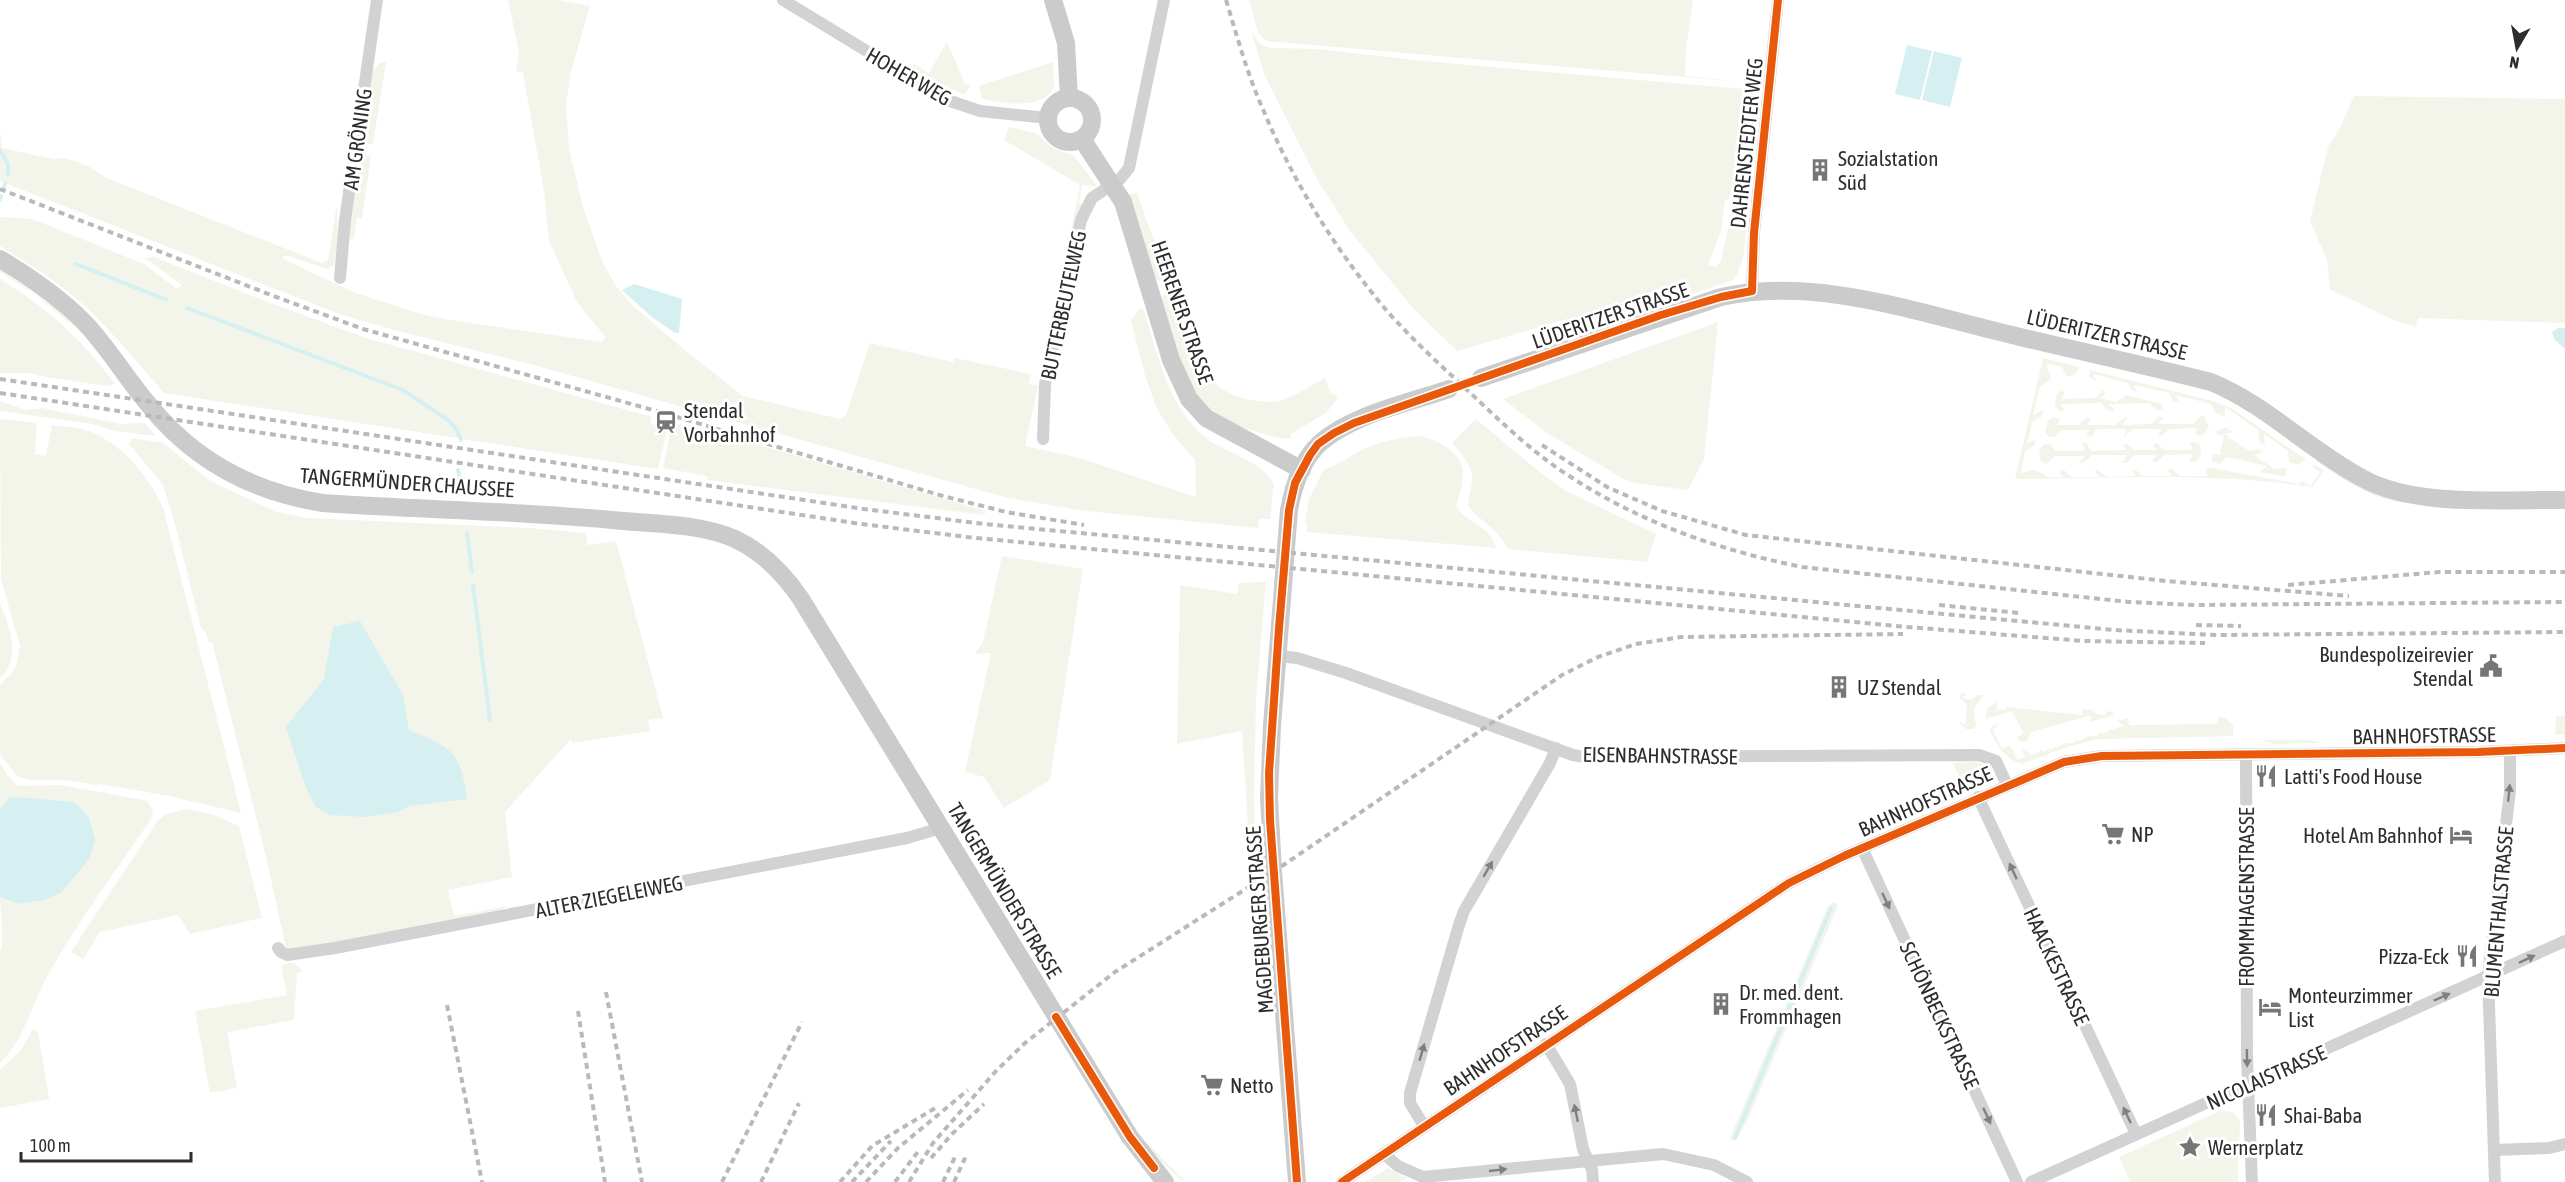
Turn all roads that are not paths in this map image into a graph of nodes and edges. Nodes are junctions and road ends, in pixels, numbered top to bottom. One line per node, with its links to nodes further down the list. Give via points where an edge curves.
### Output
1 (377, 0): 11 (street, AM GRÖNING)
2 (783, 0): 7 (street, HOHER WEG, via 947,100 980,111)
3 (1053, 0): 6 (main road, via 1066,43)
4 (1164, 0): 9 (street, via 1129,168)
5 (1778, 0): 12 (street, DAHRENSTEDTER WEG, via 1754,233)
6 (1069, 98): 7 (main road, via 1057,102); 8 (main road, via 1082,101 1092,116 1091,129)
7 (1048, 118): 8 (main road, via 1050,130 1059,139)
8 (1082, 139): 9 (main road, HEERENER STRASSE)
9 (1112, 183): 15 (street, BUTTERBEUTELWEG, via 1092,198 1081,220 1045,384); 16 (main road, HEERENER STRASSE, via 1123,202 1174,367 1189,399 1206,418)
10 (0, 259): 18 (main road, TANGERMÜNDER CHAUSSEE, via 58,298 83,322 179,437 226,472 261,488 323,503 548,514 720,534 752,548 780,572)
11 (340, 278)
12 (1752, 291): 13 (main road, LÜDERITZER STRASSE, via 1681,309); 17 (main road, LÜDERITZER STRASSE, via 1790,290 1869,302 2211,382 2255,405 2362,478 2397,492 2432,498)
13 (1480, 378)
14 (1449, 389): 16 (main road, via 1343,428 1318,444)
15 (1043, 440)
16 (1302, 470): 19 (main road, via 1287,520)
17 (2565, 500)
18 (822, 632): 26 (main road, TANGERMÜNDER STRASSE)
19 (1277, 656): 20 (street, EISENBAHNSTRASSE, via 1346,673); 41 (main road, MAGDEBURGER STRASSE, via 1269,773 1270,820)
20 (1556, 748): 24 (street, EISENBAHNSTRASSE, via 1594,757 1985,756 1999,765); 33 (street, one-way to 20, via 1412,1108 1410,1093 1464,910)
21 (2565, 748): 22 (street, BAHNHOFSTRASSE)
22 (2510, 751): 23 (street, BAHNHOFSTRASSE); 30 (street, BLUMENTHALSTRASSE, one-way to 22, via 2510,791)
23 (2246, 755): 24 (street, BAHNHOFSTRASSE, via 2085,758 2064,762); 32 (street, FROMMHAGENSTRASSE, one-way to 32)
24 (2007, 785): 25 (street, BAHNHOFSTRASSE)
25 (1978, 797): 27 (street, BAHNHOFSTRASSE); 34 (street, HAACKESTRASSE, one-way to 25)
26 (940, 828): 29 (street, ALTER ZIEGELEIWEG, via 896,840 335,948 287,955); 39 (main road, TANGERMÜNDER STRASSE, via 1130,1137)
27 (1862, 848): 31 (street, BAHNHOFSTRASSE, via 1766,897); 45 (street, SCHÖNBECKSTRASSE, one-way to 45)
28 (2565, 941): 30 (street, NICOLAISTRASSE, one-way to 28)
29 (278, 948)
30 (2488, 976): 32 (street, NICOLAISTRASSE, one-way to 30); 36 (street, BLUMENTHALSTRASSE)
31 (1546, 1044): 33 (street, BAHNHOFSTRASSE); 38 (street, one-way to 31, via 1570,1084)
32 (2247, 1086): 34 (street, NICOLAISTRASSE); 47 (street, FROMMHAGENSTRASSE)
33 (1424, 1126): 37 (street, BAHNHOFSTRASSE)
34 (2136, 1134): 46 (street, NICOLAISTRASSE)
35 (2565, 1144): 36 (street)
36 (2495, 1150): 48 (street, BLUMENTHALSTRASSE)
37 (1384, 1154): 38 (street, one-way to 38, via 1423,1178); 42 (street, BAHNHOFSTRASSE)
38 (1588, 1161): 43 (street); 44 (street, via 1670,1154 1714,1165)
39 (1160, 1175): 40 (main road, TANGERMÜNDER STRASSE)
40 (1174, 1182)
41 (1297, 1182)
42 (1342, 1182)
43 (1593, 1182)
44 (1747, 1182)
45 (2017, 1182)
46 (2031, 1182)
47 (2252, 1182)
48 (2495, 1182)

